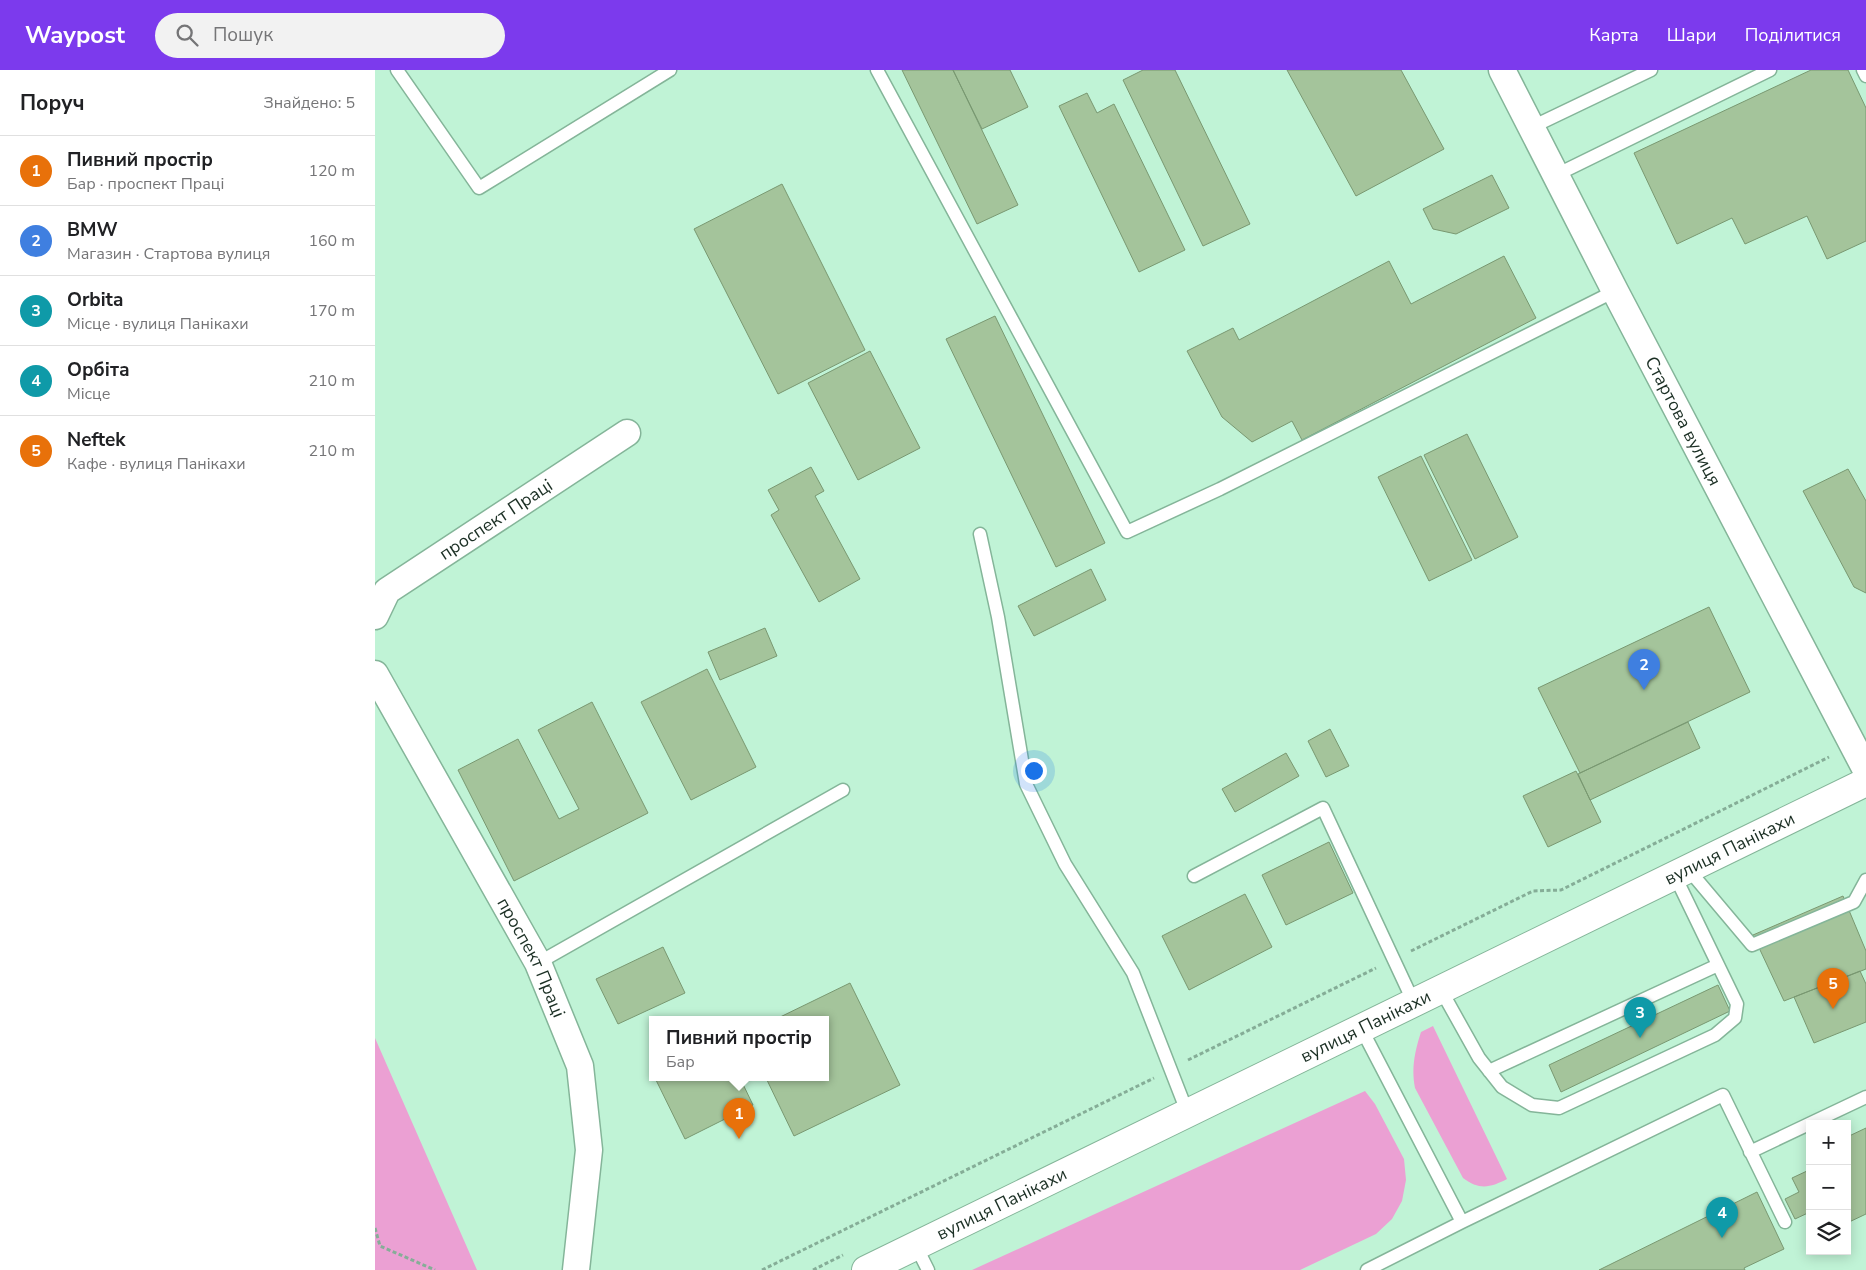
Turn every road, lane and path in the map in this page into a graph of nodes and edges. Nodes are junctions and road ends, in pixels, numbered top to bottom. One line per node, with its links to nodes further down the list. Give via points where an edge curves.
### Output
1 (397, 70): 2 (lane, via 479,188)
2 (670, 70)
3 (877, 70): 11 (lane, via 1127,532 1220,489)
4 (1502, 70): 9 (street, Стартова вулиця)
5 (1651, 70): 9 (lane)
6 (1770, 70): 10 (lane)
7 (1863, 70): 8 (lane)
8 (1866, 76)
9 (1532, 127): 10 (street, Стартова вулиця)
10 (1556, 175): 11 (street, Стартова вулиця)
11 (1615, 291): 16 (street, Стартова вулиця)
12 (627, 433): 14 (street, проспект Праці, via 387,590)
13 (980, 534): 29 (lane, via 998,617 1026,784 1065,864 1133,972)
14 (375, 616)
15 (375, 674): 24 (street, проспект Праці)
16 (1848, 737): 17 (street, Стартова вулиця); 23 (path, via 1832,756 1561,890 1533,891)
17 (1866, 770)
18 (1866, 782): 20 (street, вулиця Панікахи)
19 (843, 790): 24 (lane)
20 (1681, 873): 22 (lane, via 1752,945 1853,902); 25 (lane); 26 (street, вулиця Панікахи)
21 (1194, 876): 23 (lane, via 1323,808)
22 (1866, 880)
23 (1393, 960): 27 (lane); 29 (path)
24 (539, 963): 39 (street, проспект Праці, via 580,1066 589,1150)
25 (1718, 965): 30 (lane); 30 (lane, via 1737,1004 1735,1018 1715,1035 1559,1108 1532,1105 1502,1087)
26 (1441, 990): 27 (street, вулиця Панікахи); 30 (lane)
27 (1414, 1003): 28 (street, вулиця Панікахи)
28 (1361, 1028): 32 (street, вулиця Панікахи); 34 (lane)
29 (1171, 1068): 32 (lane); 40 (path)
30 (1489, 1071)
31 (1866, 1096): 33 (lane)
32 (1188, 1114): 37 (street, вулиця Панікахи)
33 (1750, 1152): 34 (lane, via 1723,1095); 35 (lane)
34 (1461, 1222): 42 (lane)
35 (1785, 1222)
36 (375, 1228): 38 (path, via 380,1246)
37 (922, 1258): 41 (street, вулиця Панікахи)
38 (435, 1270)
39 (576, 1270)
40 (762, 1270)
41 (866, 1270)
42 (1367, 1270)

